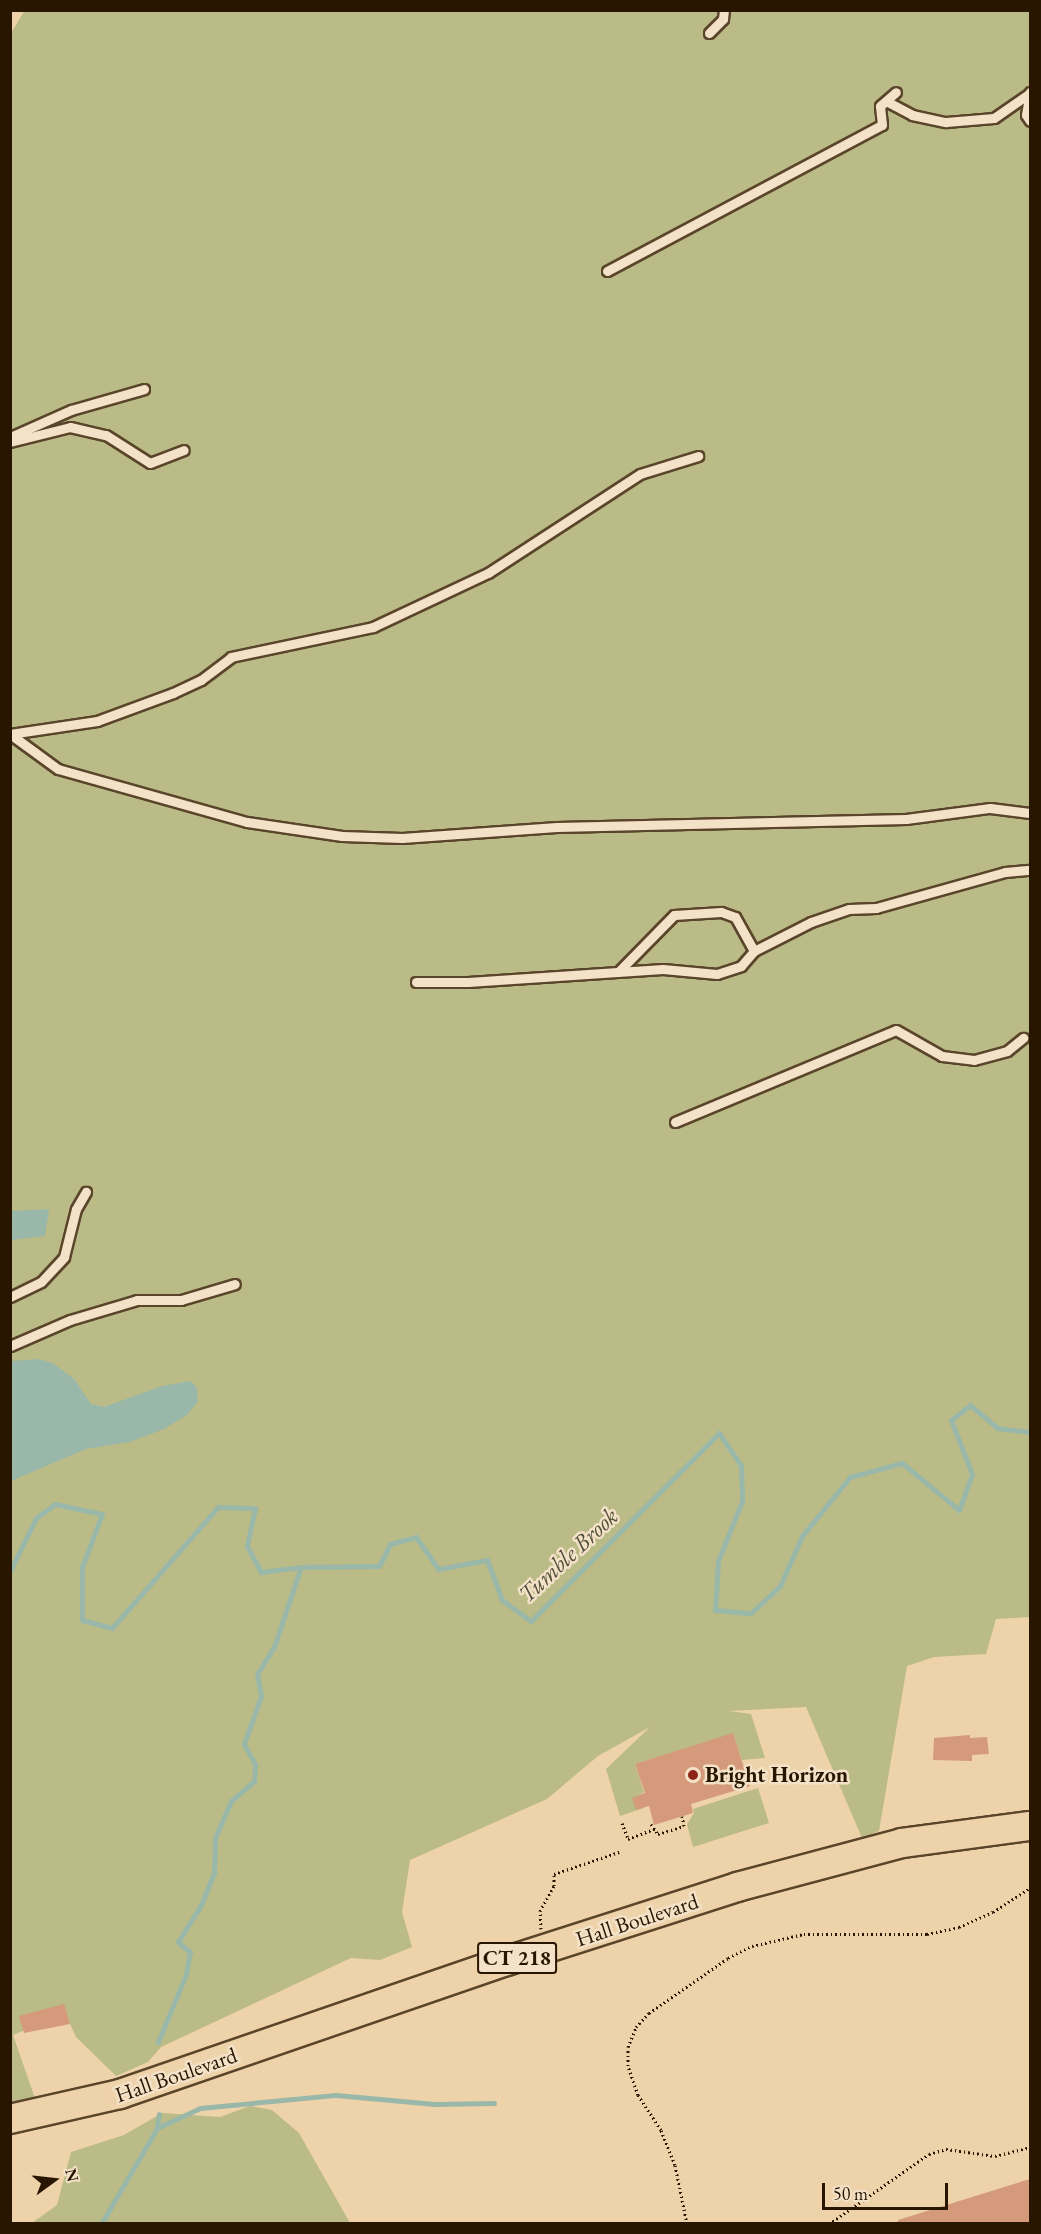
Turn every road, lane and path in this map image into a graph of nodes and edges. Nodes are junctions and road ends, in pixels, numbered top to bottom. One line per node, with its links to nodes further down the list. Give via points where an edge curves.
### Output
1 (724, 10): 2 (lane, via 723,19)
2 (709, 33)
3 (896, 92): 5 (lane)
4 (1030, 93): 5 (lane, via 994,118 946,122 912,115); 6 (lane, via 1026,115)
5 (886, 101): 7 (lane, via 879,106 882,125)
6 (1030, 121)
7 (607, 271)
8 (144, 389): 9 (lane, via 71,410)
9 (10, 439): 10 (lane, via 70,427 106,435 150,464)
10 (184, 450)
11 (698, 456): 12 (lane, via 640,474 488,573 373,627 231,657 182,689 97,721)
12 (11, 734): 13 (lane, via 58,769 247,822 342,836 402,838 557,827 906,819 990,808)
13 (1030, 813)
14 (1030, 870): 15 (lane, via 1005,872 876,908 849,909 811,922)
15 (754, 951): 16 (lane, via 741,966 717,974 663,969); 16 (lane, via 735,917 721,912 674,915)
16 (618, 972): 17 (lane)
17 (416, 982)
18 (1023, 1038): 19 (lane, via 1007,1051 974,1060 942,1056 896,1030)
19 (675, 1122)
20 (86, 1192): 22 (lane, via 76,1209 64,1257 41,1282)
21 (235, 1284): 23 (lane, via 181,1300 137,1300 70,1320)
22 (10, 1297)
23 (10, 1346)
24 (682, 1816): 28 (path, via 684,1826 658,1834)
25 (622, 1823): 28 (path, via 628,1839)
26 (651, 1824): 28 (path)
27 (1030, 1826): 32 (main road, Hall Boulevard / CT 218, via 902,1843 737,1887 120,2094)
28 (657, 1828)
29 (619, 1852): 31 (path, via 554,1874 554,1886 540,1911)
30 (1030, 1888): 34 (path, via 993,1912 938,1931 804,1934 752,1946 649,2013 636,2026 628,2047 628,2066 638,2095 661,2130 675,2165)
31 (541, 1930)
32 (10, 2119)
33 (1030, 2147): 35 (path, via 995,2156 946,2149 929,2154)
34 (687, 2223)
35 (829, 2223)

